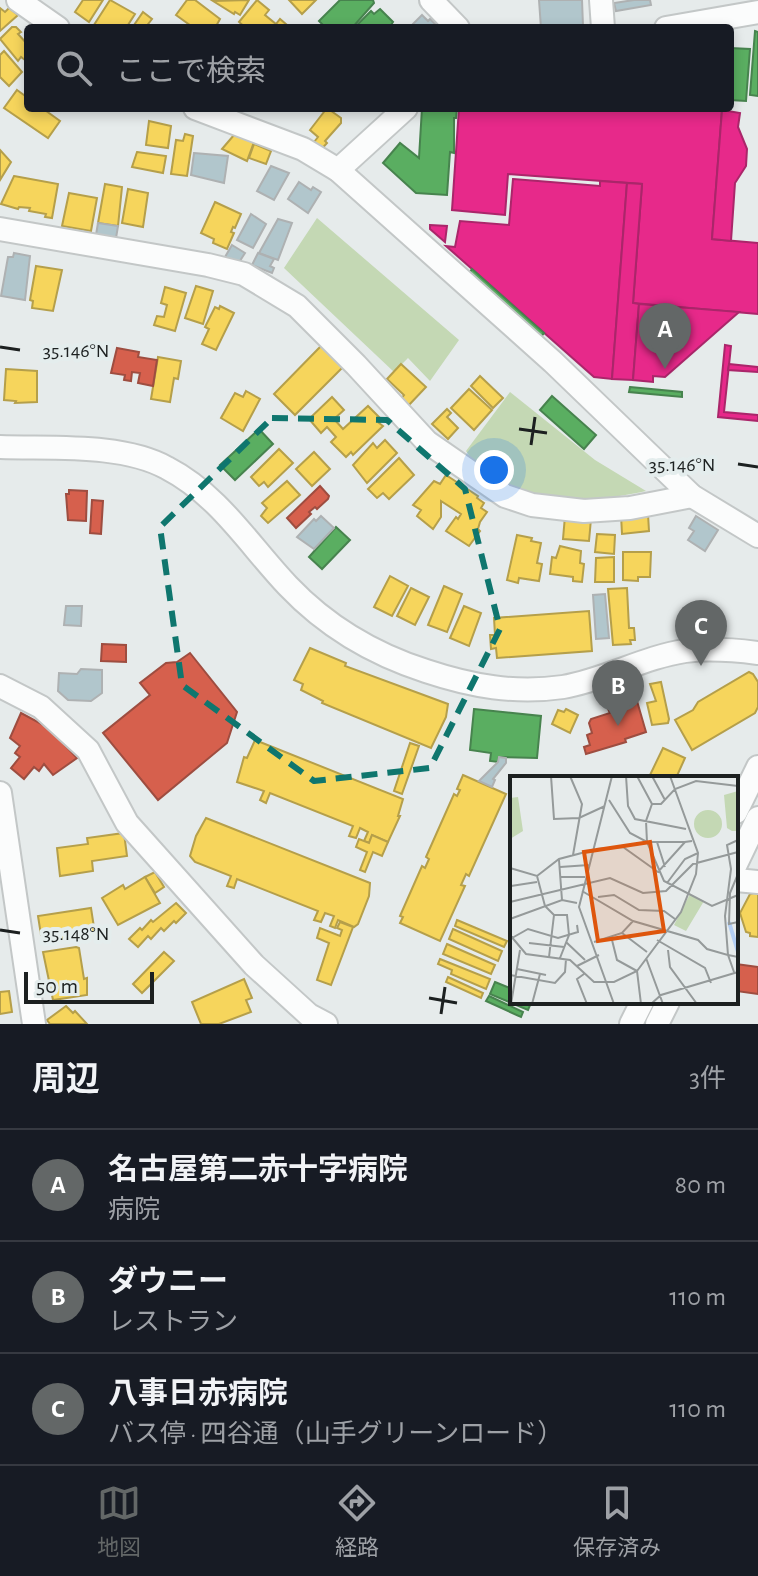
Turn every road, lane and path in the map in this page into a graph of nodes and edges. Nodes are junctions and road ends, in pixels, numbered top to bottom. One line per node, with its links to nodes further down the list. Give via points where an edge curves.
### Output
1 (18, 0): 5 (street)
2 (431, 0): 6 (street)
3 (601, 0): 7 (street)
4 (758, 12): 8 (street)
5 (52, 24)
6 (454, 24)
7 (603, 24)
8 (689, 24)
9 (206, 112): 11 (street, via 303,149)
10 (402, 112): 11 (street)
11 (338, 170): 14 (street, via 553,362)
12 (0, 229): 14 (street, via 244,274 297,306 427,442 505,496 584,511)
13 (0, 447): 16 (street, via 112,452 167,467 227,514 288,586 344,634 421,670 470,685 516,691 565,686 684,651)
14 (692, 496): 15 (street)
15 (758, 536)
16 (758, 653)
17 (0, 686): 28 (street, via 41,707 88,750 127,823 254,965)
18 (758, 767): 20 (street)
19 (0, 793): 27 (street)
20 (738, 808)
21 (758, 818): 22 (street)
22 (738, 860)
23 (738, 880): 24 (street)
24 (758, 882)
25 (641, 1004): 29 (street)
26 (667, 1004): 30 (street)
27 (34, 1024)
28 (326, 1024)
29 (631, 1024)
30 (657, 1024)

